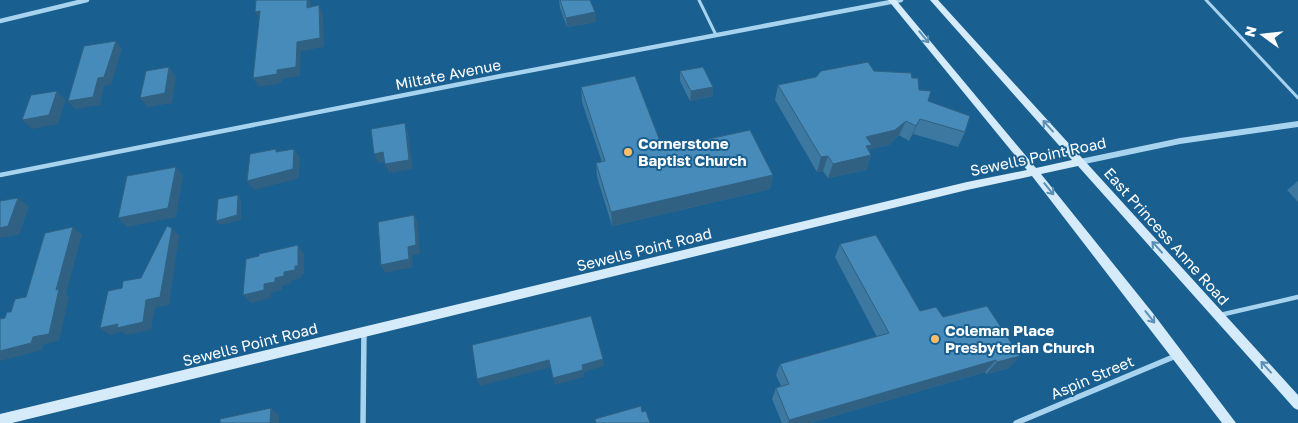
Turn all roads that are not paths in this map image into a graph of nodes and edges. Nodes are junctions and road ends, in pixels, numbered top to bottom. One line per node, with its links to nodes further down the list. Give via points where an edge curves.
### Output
1 (87, 0): 6 (street)
2 (699, 0): 7 (lane)
3 (895, 0): 7 (street, Miltate Avenue); 11 (main road, one-way to 11)
4 (934, 0): 10 (main road, East Princess Anne Road, one-way to 4)
5 (1206, 0): 8 (lane)
6 (0, 21)
7 (716, 35): 12 (street, Miltate Avenue)
8 (1298, 98)
9 (1298, 124): 10 (street, Sewells Point Road, via 1197,138)
10 (1080, 162): 11 (main road, Sewells Point Road); 14 (main road, East Princess Anne Road, one-way to 10)
11 (1035, 172): 15 (main road, Sewells Point Road); 16 (main road, one-way to 16)
12 (0, 175)
13 (1298, 297): 14 (lane)
14 (1219, 316): 17 (main road, East Princess Anne Road, one-way to 14)
15 (364, 332): 18 (main road, Sewells Point Road); 19 (street)
16 (1178, 355): 20 (street, Aspin Street); 21 (main road)
17 (1298, 404)
18 (0, 420)
19 (363, 423)
20 (1016, 423)
21 (1230, 423)

